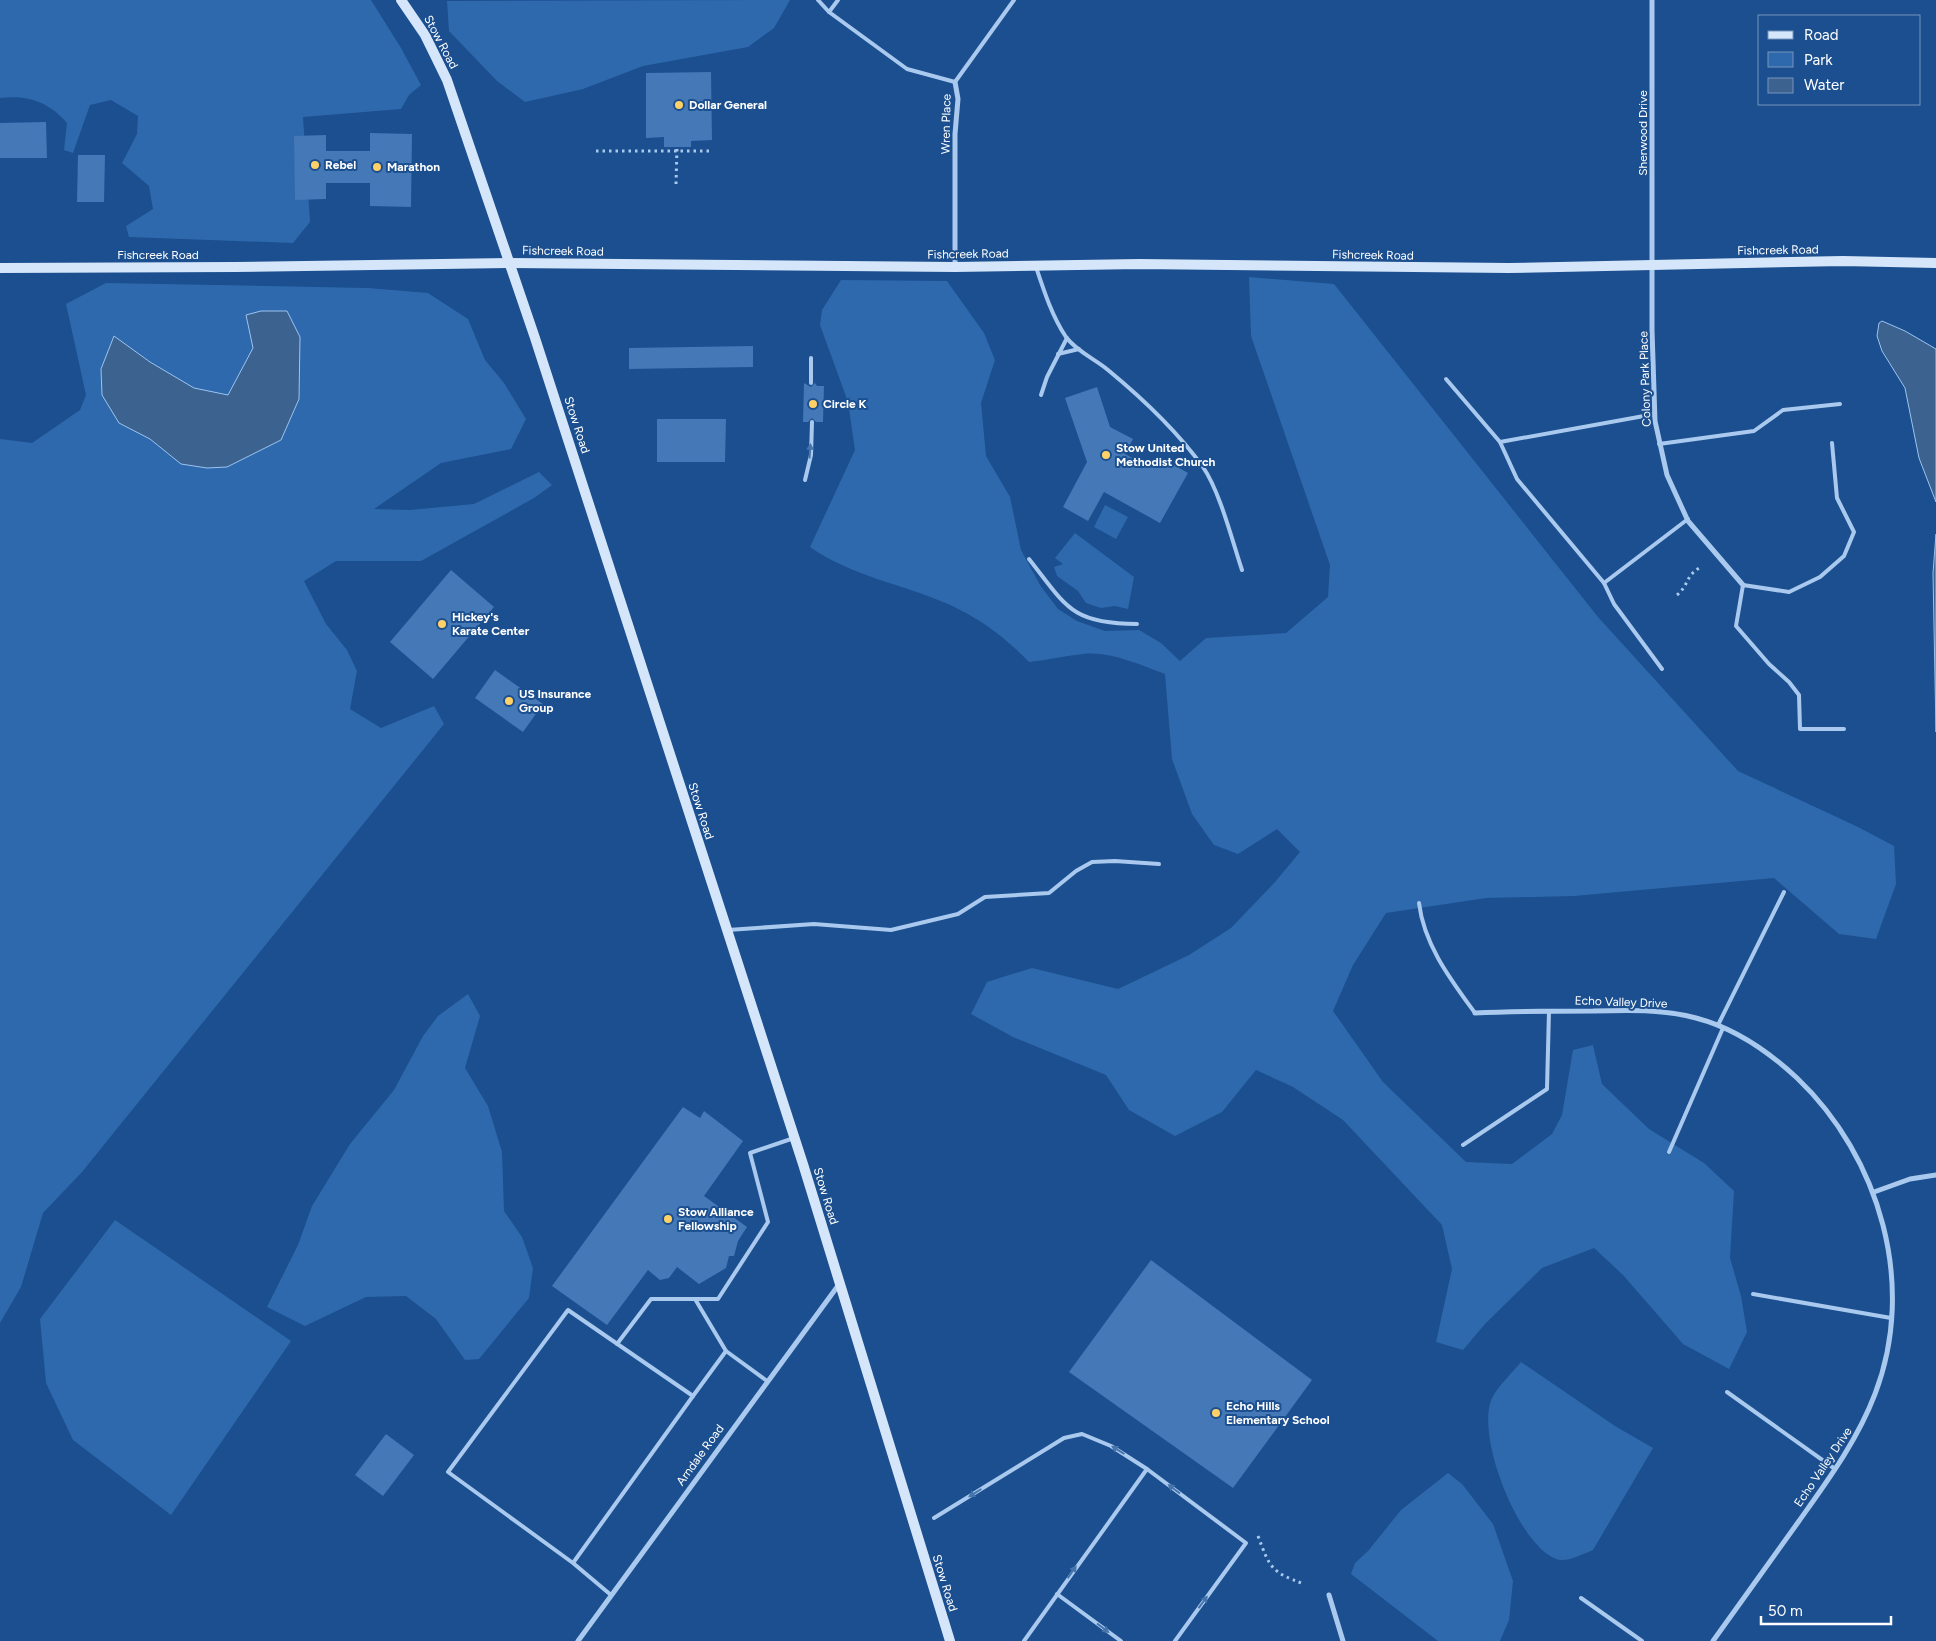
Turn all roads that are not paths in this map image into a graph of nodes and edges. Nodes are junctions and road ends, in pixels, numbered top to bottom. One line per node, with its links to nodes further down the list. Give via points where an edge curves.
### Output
1 (401, 0): 8 (main road, Stow Road, via 425,35 447,80)
2 (818, 0): 6 (lane)
3 (838, 0): 6 (lane)
4 (1014, 0): 7 (lane, Wren Place)
5 (1652, 0): 11 (street, Sherwood Drive)
6 (829, 12): 7 (lane, via 907,69)
7 (955, 82): 12 (street, Wren Place, via 958,99)
8 (509, 263): 12 (main road, Fishcreek Road); 13 (main road, Fishcreek Road); 39 (main road, Stow Road)
9 (1936, 263): 11 (main road, Fishcreek Road, via 1843,261)
10 (1035, 265): 11 (main road, Fishcreek Road); 12 (main road, Fishcreek Road); 14 (lane, via 1047,301)
11 (1653, 266): 22 (street, Colony Park Place)
12 (955, 267)
13 (0, 268)
14 (1067, 338): 15 (lane); 16 (lane)
15 (1079, 349): 16 (lane); 30 (lane, via 1107,369 1144,403 1204,469)
16 (1058, 354): 20 (lane)
17 (811, 358): 19 (lane)
18 (1446, 379): 24 (lane)
19 (811, 383)
20 (1041, 395)
21 (1840, 404): 26 (lane, via 1783,410 1754,431)
22 (1654, 414): 24 (lane); 26 (street, Colony Park Place)
23 (812, 422): 27 (lane, one-way to 23)
24 (1500, 442): 31 (lane, via 1517,480)
25 (1832, 443): 32 (lane, via 1837,498 1854,532 1844,556 1820,577 1789,592)
26 (1659, 444): 28 (street, Colony Park Place, via 1667,475)
27 (805, 480)
28 (1688, 519): 31 (lane); 32 (street, Colony Park Place)
29 (1029, 559): 33 (lane, via 1049,587 1078,613 1107,624)
30 (1242, 570)
31 (1604, 583): 34 (lane, via 1614,604)
32 (1742, 585): 35 (lane, via 1736,626 1799,695 1800,729)
33 (1137, 624)
34 (1662, 669)
35 (1844, 729)
36 (1159, 864): 39 (lane, via 1092,862 1048,893 985,897 958,914 891,930 814,924)
37 (1784, 892): 42 (lane)
38 (1419, 903): 41 (lane, via 1420,914 1440,965)
39 (728, 930): 43 (main road, Stow Road)
40 (1549, 1011): 41 (street, Echo Valley Drive); 42 (street, Echo Valley Drive, via 1632,1010 1678,1014); 44 (lane, via 1547,1089)
41 (1475, 1013)
42 (1721, 1027): 45 (lane); 47 (street, Echo Valley Drive, via 1757,1045 1810,1091 1845,1135)
43 (795, 1138): 48 (main road, Stow Road); 50 (lane, via 750,1153 768,1222 718,1299)
44 (1463, 1145)
45 (1669, 1152)
46 (1936, 1175): 47 (street, via 1910,1179)
47 (1874, 1192): 51 (street, Echo Valley Drive, via 1888,1249)
48 (840, 1283): 54 (street, Arndale Road); 66 (main road, Stow Road)
49 (1754, 1294): 51 (lane)
50 (695, 1299): 52 (lane, via 651,1299); 53 (lane)
51 (1891, 1318): 58 (street, Echo Valley Drive, via 1876,1393 1858,1434)
52 (617, 1344): 56 (lane); 60 (lane, via 568,1310 448,1472)
53 (726, 1351): 54 (lane); 56 (lane)
54 (766, 1381): 62 (street, Arndale Road)
55 (1726, 1392): 58 (lane)
56 (693, 1396): 60 (lane)
57 (1148, 1469): 59 (lane, one-way to 59, via 1111,1446 1082,1434 1064,1438); 61 (lane, one-way to 57); 69 (lane, one-way to 57, via 1246,1543)
58 (1835, 1470): 72 (street, Echo Valley Drive)
59 (934, 1518)
60 (573, 1563): 62 (lane)
61 (1057, 1594): 67 (lane); 68 (lane, one-way to 68)
62 (611, 1595): 65 (street, Arndale Road)
63 (1329, 1596): 70 (street)
64 (1581, 1598): 71 (lane)
65 (578, 1641)
66 (950, 1641)
67 (1024, 1641)
68 (1121, 1641)
69 (1175, 1641)
70 (1343, 1641)
71 (1642, 1641)
72 (1713, 1641)

